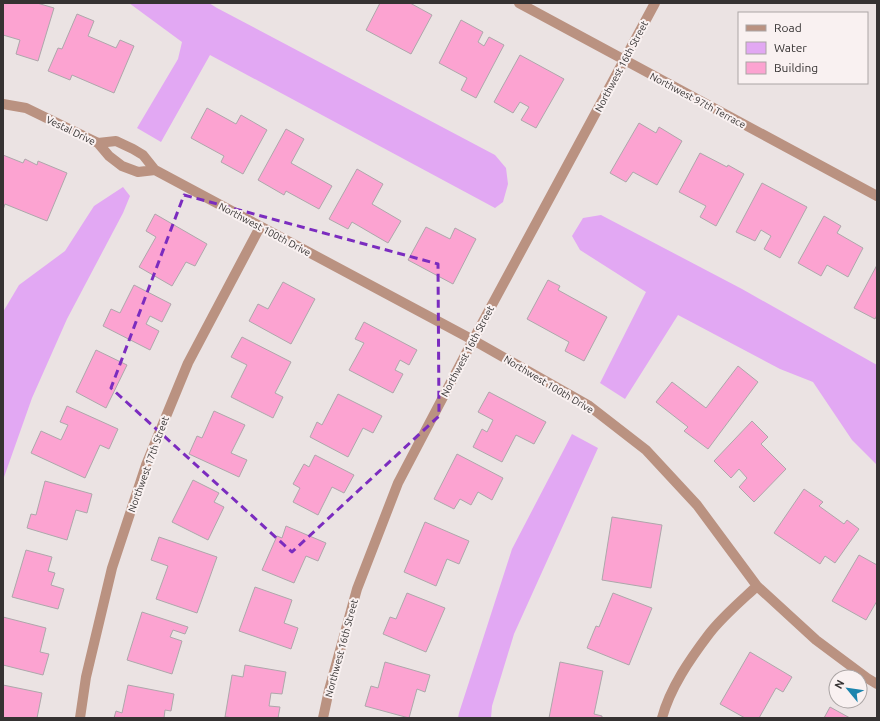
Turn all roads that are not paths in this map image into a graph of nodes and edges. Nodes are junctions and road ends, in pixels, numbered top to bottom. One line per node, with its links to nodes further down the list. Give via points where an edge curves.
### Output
1 (519, 3): 3 (street, Northwest 97th Terrace)
2 (655, 3): 3 (street, Northwest 16th Street)
3 (624, 60): 7 (street, Northwest 97th Terrace); 9 (street, Northwest 16th Street)
4 (3, 104): 5 (street, Vestal Drive, via 26,108)
5 (98, 143): 6 (street, Vestal Drive, via 122,166 138,172); 6 (street, via 116,141 133,149 143,155)
6 (155, 170): 8 (street, Northwest 100th Drive)
7 (877, 196)
8 (260, 227): 9 (street, Northwest 100th Drive); 12 (street, Northwest 17th Street, via 188,363 146,465 112,568 86,677)
9 (473, 340): 10 (street, Northwest 100th Drive, via 588,405 646,450 697,505); 13 (street, Northwest 16th Street, via 395,490 357,588)
10 (757, 586): 11 (street, Northwest 100th Drive, via 816,640); 14 (street, via 709,634 684,670 667,702)
11 (877, 684)
12 (80, 718)
13 (323, 718)
14 (662, 718)

